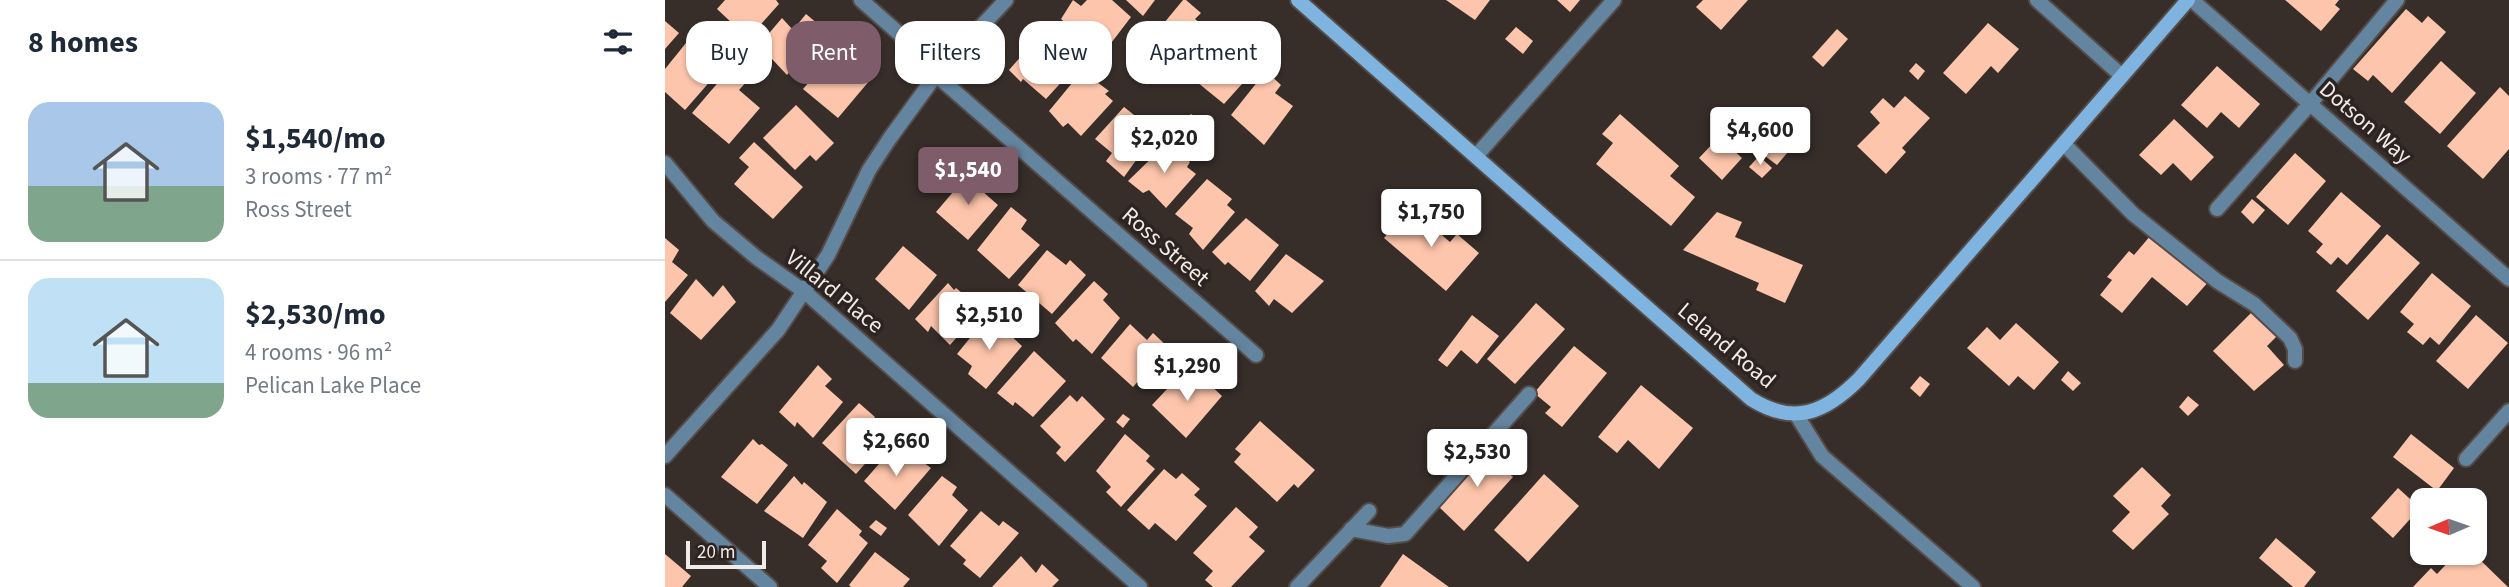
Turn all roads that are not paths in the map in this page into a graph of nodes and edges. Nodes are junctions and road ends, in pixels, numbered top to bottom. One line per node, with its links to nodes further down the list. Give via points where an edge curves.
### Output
1 (861, 0): 9 (street, Ross Street)
2 (1006, 0): 8 (street)
3 (1299, 0): 15 (street, Leland Road)
4 (1614, 0): 15 (street)
5 (2037, 0): 10 (street)
6 (2190, 0): 10 (street); 13 (street, Dotson Way)
7 (2397, 0): 13 (street)
8 (986, 21)
9 (895, 30)
10 (2122, 76): 14 (street)
11 (930, 84): 19 (street, via 869,170)
12 (946, 84): 20 (street, Ross Street)
13 (2310, 104): 17 (street); 18 (street, Dotson Way)
14 (2064, 144): 21 (street, via 2133,214 2217,281 2254,304 2290,338); 24 (street, via 1846,393 1826,406)
15 (1476, 156): 24 (street, Leland Road, via 1751,399)
16 (665, 163): 19 (street, Villard Place, via 713,221)
17 (2217, 209)
18 (2509, 279)
19 (805, 292): 25 (street, via 778,330); 31 (street, Villard Place)
20 (1256, 355)
21 (2295, 361)
22 (1529, 394): 29 (street, via 1405,534 1388,536)
23 (2509, 411): 26 (street)
24 (1796, 414): 33 (street, via 1822,456)
25 (665, 456)
26 (2466, 459)
27 (665, 495): 30 (street)
28 (1369, 511): 29 (street)
29 (1351, 529): 32 (street)
30 (770, 587)
31 (1140, 587)
32 (1297, 587)
33 (1973, 587)

